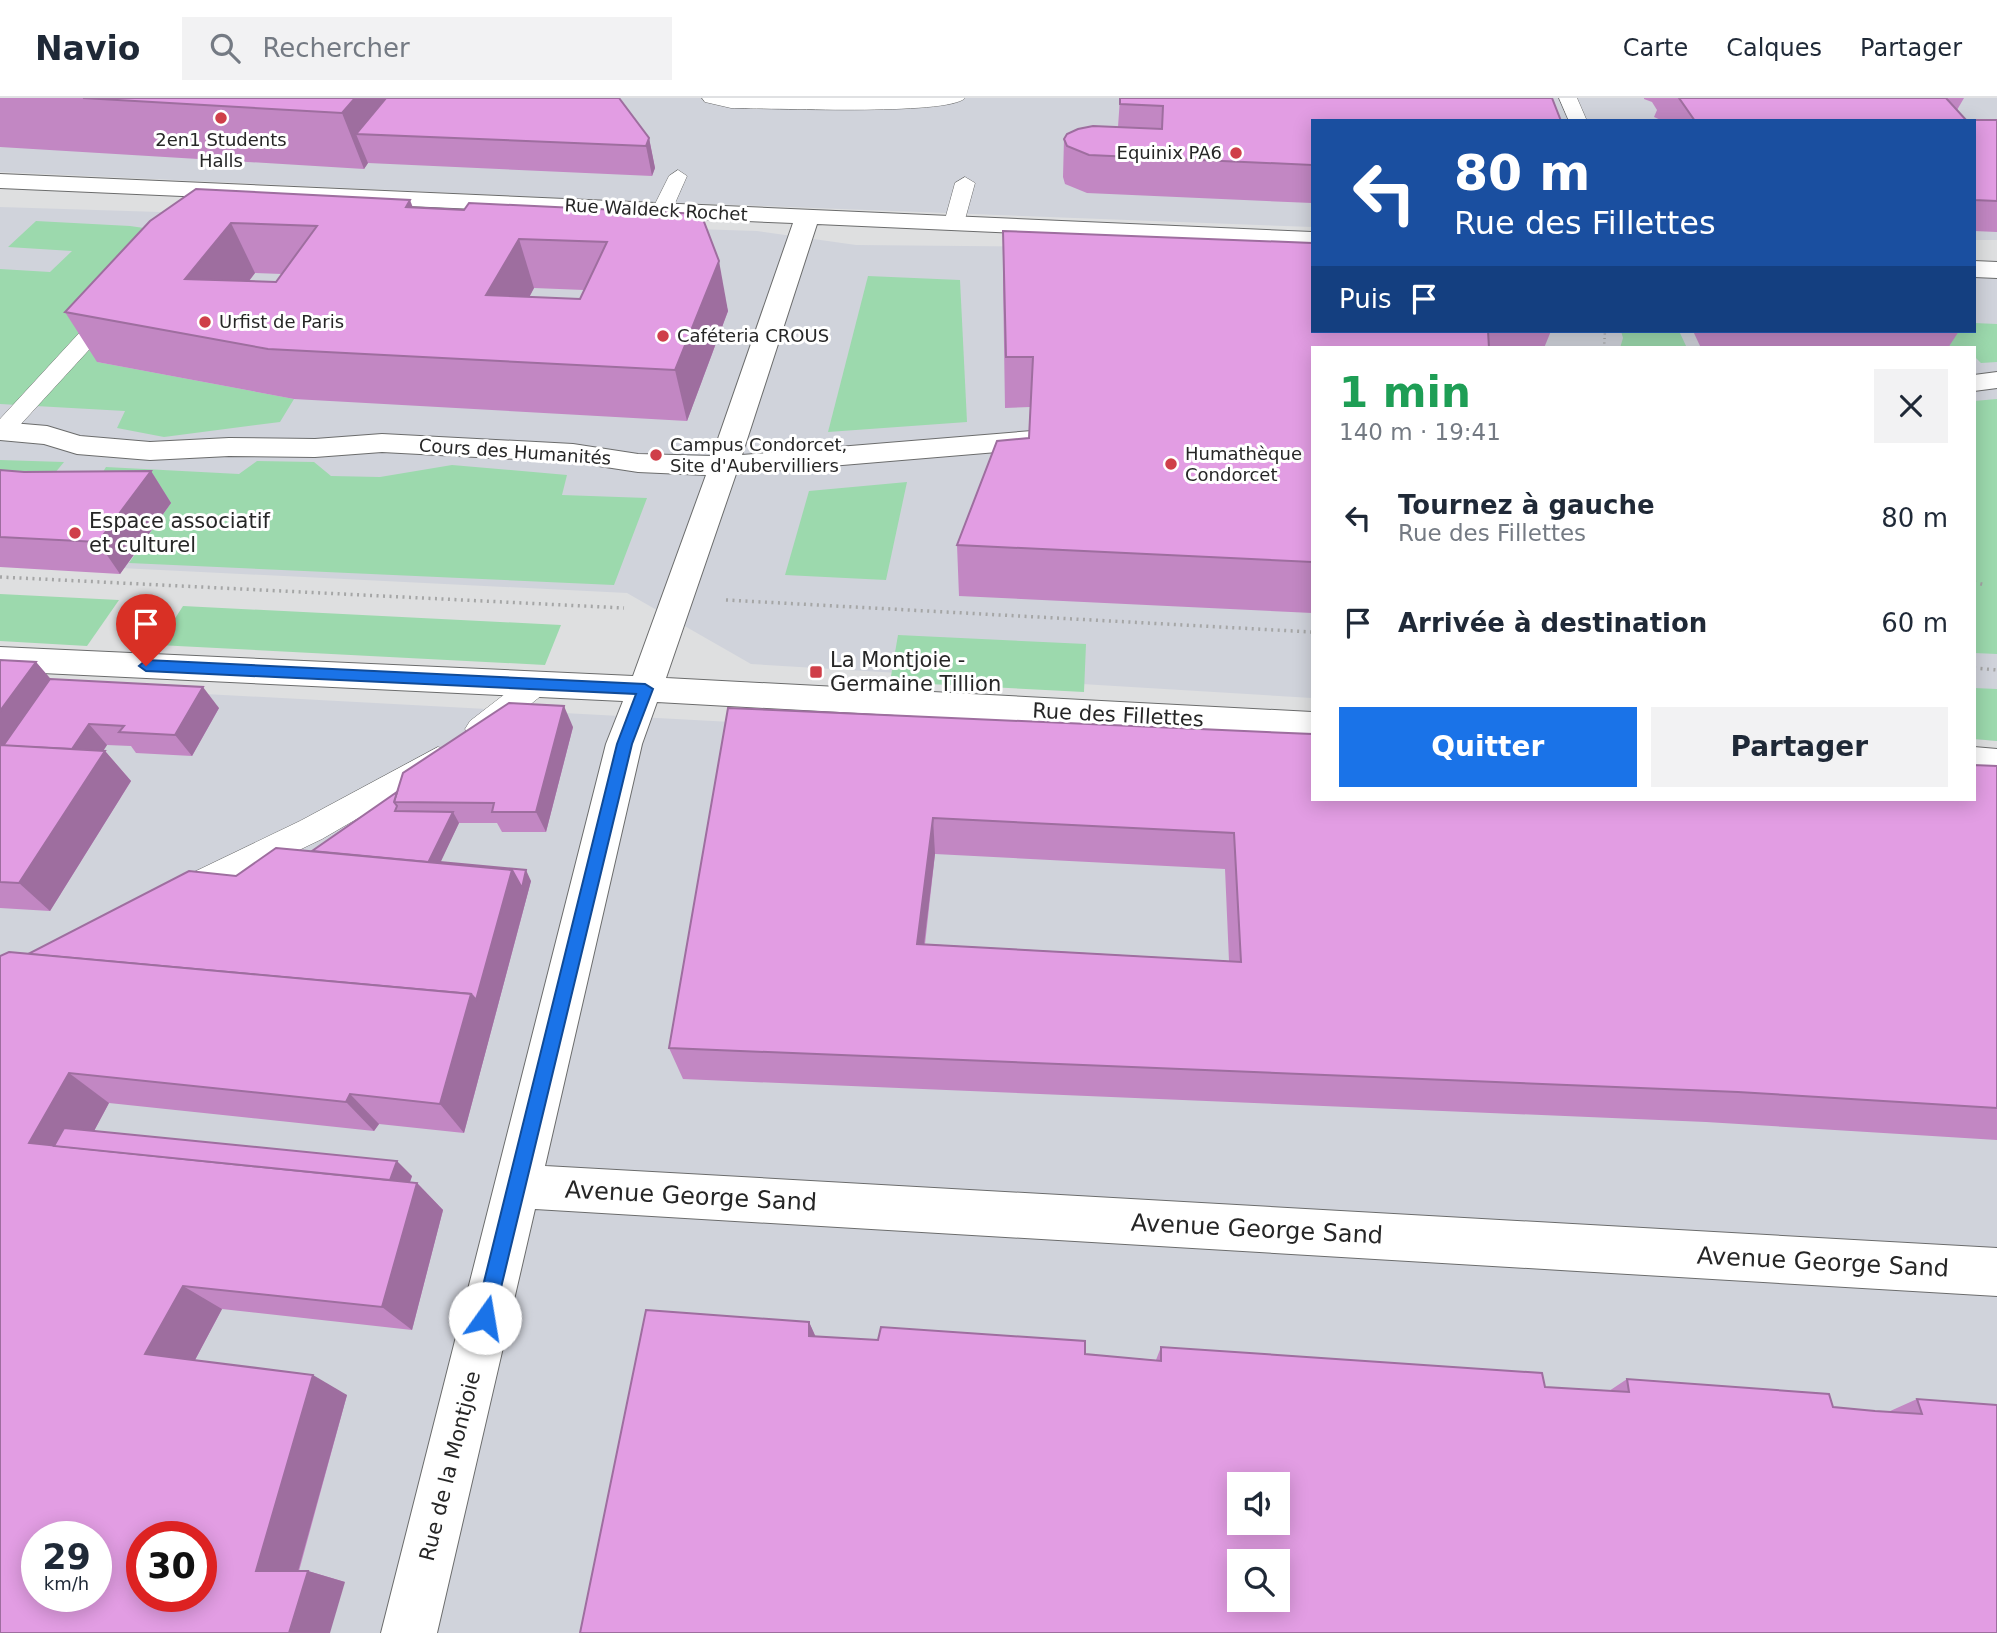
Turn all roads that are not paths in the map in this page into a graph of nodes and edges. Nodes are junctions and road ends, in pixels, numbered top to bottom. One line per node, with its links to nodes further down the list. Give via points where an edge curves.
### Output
1 (711, 98): 2 (lane, via 731,103 910,104)
2 (956, 98)
3 (1568, 98): 4 (lane)
4 (1577, 119)
5 (678, 176): 10 (lane)
6 (0, 181): 8 (street, Rue Waldeck Rochet)
7 (965, 183): 12 (lane)
8 (233, 191): 9 (lane); 10 (street, Rue Waldeck Rochet)
9 (214, 209)
10 (662, 210): 11 (street, Rue Waldeck Rochet)
11 (807, 217): 12 (street, Rue Waldeck Rochet); 21 (street, Rue de la Montjoie)
12 (954, 223): 13 (street, Rue Waldeck Rochet)
13 (1311, 239)
14 (1976, 269): 15 (street)
15 (1997, 270)
16 (129, 293): 19 (lane)
17 (1997, 380): 18 (street)
18 (1976, 383)
19 (1, 431): 21 (street, Cours des Humanités, via 47,435 77,445 150,451 382,443)
20 (1031, 440): 21 (street, Cours des Humanités)
21 (723, 466): 24 (street, Rue de la Montjoie)
22 (0, 659): 23 (street, Rue des Fillettes)
23 (537, 684): 24 (street, Rue des Fillettes); 28 (lane, via 461,744 311,830)
24 (645, 689): 25 (street, Rue des Fillettes); 29 (street, Rue de la Montjoie, via 624,744)
25 (1311, 725)
26 (1976, 761): 27 (street)
27 (1997, 763)
28 (149, 908)
29 (517, 1186): 30 (street, Avenue George Sand); 31 (street, Rue de la Montjoie)
30 (1997, 1272)
31 (410, 1633)

